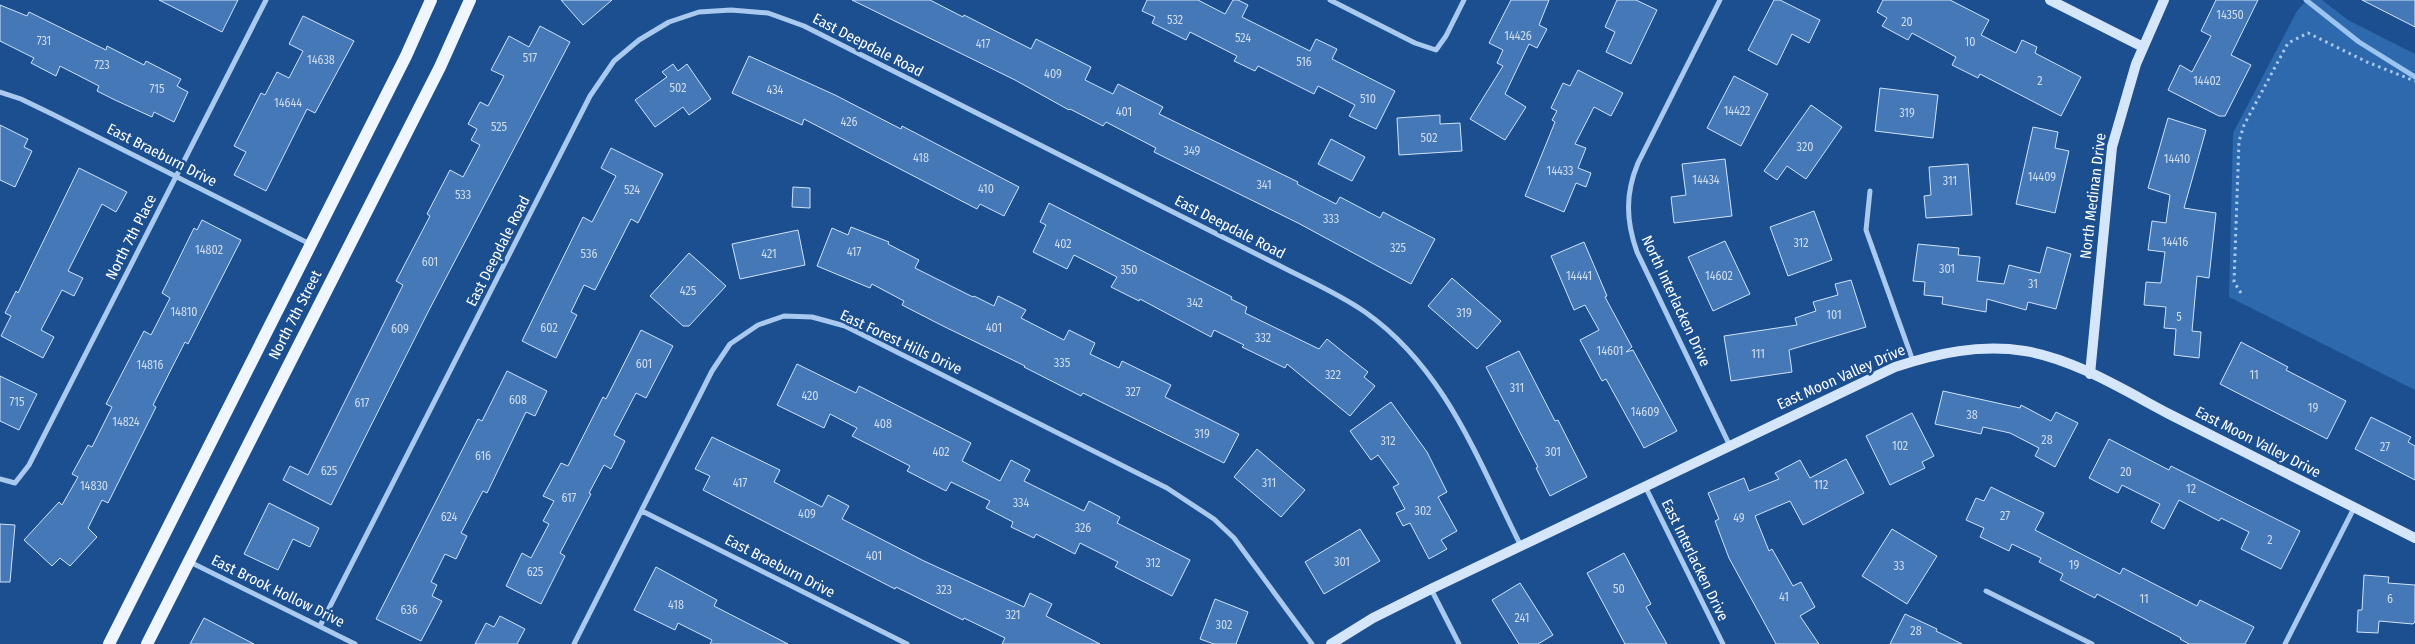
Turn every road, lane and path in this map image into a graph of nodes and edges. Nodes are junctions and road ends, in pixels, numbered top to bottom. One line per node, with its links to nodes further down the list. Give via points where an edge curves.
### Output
1 (266, 0): 12 (street, North 7th Place)
2 (431, 0): 14 (main road, North 7th Street)
3 (470, 0): 25 (main road, North 7th Street, via 435,76)
4 (1330, 0): 5 (street, via 1436,50)
5 (1464, 0)
6 (1720, 0): 18 (street, North Interlacken Drive, via 1631,179 1628,214 1637,252)
7 (2050, 0): 9 (street)
8 (2164, 0): 9 (street, North Medinan Drive)
9 (2143, 47): 17 (street, North Medinan Drive, via 2112,147)
10 (2415, 81): 15 (path, via 2308,33 2288,43 2239,140 2234,282)
11 (0, 92): 12 (street, East Braeburn Drive)
12 (176, 175): 14 (street, East Braeburn Drive); 19 (street, North 7th Place, via 29,465 15,483)
13 (1870, 191): 16 (street, via 1866,230)
14 (310, 244): 29 (main road, North 7th Street)
15 (2241, 293)
16 (1913, 361): 17 (street, East Moon Valley Drive, via 1960,349 2000,348 2046,357); 18 (street, East Moon Valley Drive, via 1895,366)
17 (2090, 374): 21 (street, East Moon Valley Drive)
18 (1730, 446): 20 (street, East Moon Valley Drive)
19 (0, 479)
20 (1645, 486): 24 (street, East Moon Valley Drive); 37 (street, East Interlacken Drive)
21 (2354, 508): 23 (street, East Moon Valley Drive); 39 (street)
22 (642, 510): 32 (street, East Forest Hills Drive); 33 (street, East Braeburn Drive); 34 (street, East Forest Hills Drive, via 712,372 730,344 758,325 784,316 812,317 845,326 1159,483 1192,503 1234,538)
23 (2415, 538)
24 (1521, 546): 26 (street, East Moon Valley Drive); 28 (street, East Deepdale Road, via 1449,402 1425,367 1365,312 804,26 768,13 699,12 669,22 640,40 614,61 590,96)
25 (189, 561): 28 (street, East Brook Hollow Drive); 30 (main road, North 7th Street)
26 (1431, 588): 35 (street, East Moon Valley Drive); 36 (street)
27 (1986, 591): 38 (street)
28 (320, 626): 31 (street, East Brook Hollow Drive)
29 (109, 644)
30 (147, 644)
31 (355, 644)
32 (574, 644)
33 (907, 644)
34 (1312, 644)
35 (1331, 644)
36 (1459, 644)
37 (1723, 644)
38 (2092, 644)
39 (2285, 644)

